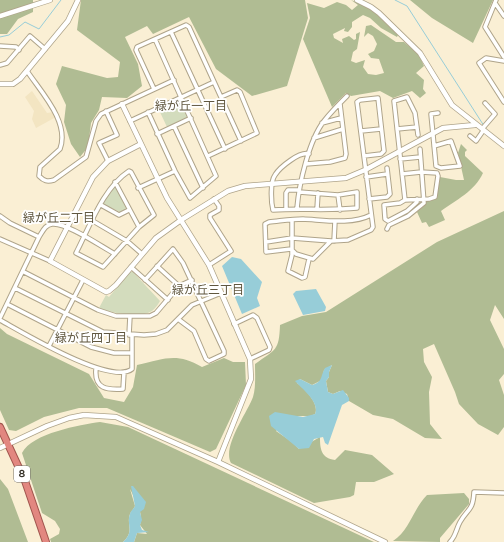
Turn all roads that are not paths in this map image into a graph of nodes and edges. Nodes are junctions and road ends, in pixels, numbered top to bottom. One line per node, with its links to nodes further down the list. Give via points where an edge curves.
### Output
1 (50, 0): 5 (street)
2 (357, 0): 35 (street, via 379,13 420,53 452,105)
3 (77, 1): 10 (street, via 68,21)
4 (496, 1): 6 (street); 12 (street, via 485,28)
5 (0, 16)
6 (504, 16)
7 (171, 32): 8 (street); 17 (street, via 186,25 189,27); 20 (street)
8 (155, 39): 16 (street); 19 (street, via 137,47 136,50)
9 (0, 46): 11 (street, via 16,47)
10 (45, 49): 11 (street, via 30,36); 15 (street)
11 (18, 50): 14 (street, via 7,63)
12 (504, 57)
13 (504, 61): 24 (street, via 486,58 479,63)
14 (0, 65)
15 (27, 71): 18 (street, via 13,84); 28 (street, via 58,118 62,135 60,149 40,167 39,176 43,180 54,180 86,157 96,121)
16 (174, 80): 19 (street); 22 (street)
17 (214, 82): 20 (street); 23 (street)
18 (0, 84)
19 (154, 89): 26 (street)
20 (198, 90): 22 (street); 52 (street)
21 (347, 96): 27 (street)
22 (182, 97): 29 (street); 31 (street)
23 (221, 97): 48 (street); 48 (street, via 237,90 240,92 257,133)
24 (504, 102)
25 (485, 103): 41 (street, via 495,114)
26 (122, 104): 28 (street); 33 (street)
27 (340, 104): 32 (street); 34 (street)
28 (106, 111): 60 (street, via 117,135 99,143)
29 (148, 112): 33 (street); 43 (street)
30 (438, 114): 44 (street, via 431,114)
31 (191, 118): 36 (street); 56 (street)
32 (341, 118): 34 (street); 38 (street)
33 (130, 121): 49 (street)
34 (322, 123): 47 (street)
35 (475, 125): 41 (street); 44 (street, via 448,127)
36 (174, 126): 43 (street); 74 (street)
37 (417, 127): 40 (street); 40 (street, via 415,113 407,98 394,101); 45 (street)
38 (343, 129): 47 (street); 61 (street, via 345,158)
39 (381, 129): 42 (street); 42 (street, via 378,98 357,102); 57 (street, via 384,151 381,154)
40 (397, 129): 54 (street)
41 (484, 129): 46 (street, via 476,141); 51 (street)
42 (361, 131): 57 (street)
43 (157, 134): 64 (street)
44 (433, 134): 50 (street); 54 (street)
45 (418, 135)
46 (470, 136)
47 (314, 138): 55 (street)
48 (241, 141): 52 (street)
49 (141, 144): 60 (street); 69 (street)
50 (434, 146): 50 (street, via 436,166 460,166 451,140)
51 (504, 146)
52 (225, 148): 56 (street)
53 (420, 149): 58 (street)
54 (399, 152): 59 (street); 63 (street)
55 (309, 154): 61 (street); 72 (street, via 294,157 274,175)
56 (208, 156): 74 (street, via 216,176)
57 (364, 156): 63 (street)
58 (420, 157): 59 (street); 65 (street)
59 (400, 158): 67 (street)
60 (108, 161): 96 (street, via 94,177)
61 (306, 164): 71 (street)
62 (386, 168): 66 (street)
63 (365, 170): 68 (street); 71 (street, via 346,178)
64 (174, 171): 69 (street); 74 (street, via 190,198)
65 (422, 172): 67 (street); 81 (street); 81 (street, via 436,173 438,176 435,197)
66 (387, 174): 68 (street); 80 (street, via 390,194 388,197)
67 (402, 174): 82 (street)
68 (366, 177): 80 (street)
69 (157, 179): 73 (street); 91 (street)
70 (115, 182): 73 (street, via 129,171); 83 (street); 87 (street)
71 (301, 182): 72 (street); 75 (street)
72 (272, 184): 79 (street, via 235,188); 85 (street, via 273,210)
73 (138, 188): 95 (street, via 154,215)
74 (202, 188)
75 (299, 191): 76 (street); 84 (street); 85 (street, via 288,190)
76 (318, 193): 77 (street); 86 (street)
77 (338, 194): 88 (street); 88 (street, via 357,192 358,199 357,208)
78 (417, 198): 81 (street); 82 (street); 82 (street, via 417,202 407,211 388,221 385,219 384,205)
79 (214, 199): 91 (street); 111 (street, via 219,210 210,215 210,218 231,251)
80 (369, 199): 89 (street)
81 (424, 199): 97 (street, via 424,203 408,216 389,225)
82 (405, 200)
83 (101, 205): 87 (street, via 119,215); 93 (street)
84 (297, 208): 85 (street); 86 (street)
85 (286, 209)
86 (317, 209): 88 (street)
87 (129, 210): 95 (street)
88 (340, 210)
89 (371, 215): 94 (street); 103 (street, via 371,230 348,240)
90 (0, 216): 98 (street)
91 (181, 220): 108 (street, via 156,238); 111 (street)
92 (292, 220): 94 (street); 100 (street); 104 (street, via 265,224)
93 (93, 221): 99 (street); 102 (street)
94 (335, 221): 103 (street)
95 (140, 227): 102 (street)
96 (67, 228): 98 (street, via 54,224 47,226); 99 (street); 110 (street)
97 (387, 230)
98 (39, 237): 106 (street)
99 (84, 238): 107 (street); 107 (street, via 76,253 103,267)
100 (292, 238): 103 (street); 104 (street); 105 (street)
101 (0, 239): 106 (street)
102 (127, 241): 107 (street); 108 (street)
103 (332, 241): 109 (street, via 313,260)
104 (266, 242): 105 (street, via 266,252 291,249)
105 (292, 251): 109 (street); 109 (street, via 288,271 290,273 305,277)
106 (32, 253): 110 (street); 114 (street)
107 (115, 254)
108 (142, 254): 113 (street)
109 (309, 259)
110 (50, 261): 115 (street)
111 (208, 265): 120 (street)
112 (157, 266): 116 (street); 117 (street, via 173,249); 118 (street)
113 (131, 267): 115 (street, via 106,292); 116 (street)
114 (24, 272): 119 (street); 121 (street)
115 (83, 280): 121 (street)
116 (145, 280): 122 (street)
117 (192, 280): 118 (street); 123 (street)
118 (179, 286): 122 (street)
119 (15, 288): 124 (street); 125 (street)
120 (221, 293): 123 (street); 129 (street)
121 (74, 298): 125 (street); 126 (street, via 109,314)
122 (168, 300): 126 (street, via 156,314)
123 (202, 301): 128 (street, via 192,305); 128 (street, via 224,354 210,361 206,359 194,331)
124 (7, 304): 127 (street); 130 (street)
125 (66, 314): 130 (street); 131 (street, via 103,332)
126 (130, 316): 131 (street)
127 (0, 319): 132 (street)
128 (178, 319): 131 (street, via 167,330 156,334)
129 (234, 324): 134 (street); 134 (street, via 254,315 257,318 270,347 269,350)
130 (57, 330): 132 (street); 133 (street, via 103,351)
131 (130, 335): 133 (street)
132 (49, 346): 135 (street)
133 (132, 353): 136 (street, via 132,369)
134 (250, 359): 140 (street, via 252,379)
135 (96, 369): 136 (street); 136 (street, via 95,377 102,387 108,390 123,389)
136 (124, 372)
137 (0, 426): 138 (highway, 8)
138 (8, 444): 139 (street); 140 (street, via 69,418 110,415); 142 (highway, 8, via 25,481)
139 (0, 448)
140 (218, 462): 143 (street)
141 (504, 493): 144 (street, via 474,492 472,508 459,524)
142 (44, 542)
143 (385, 542)
144 (450, 542)

